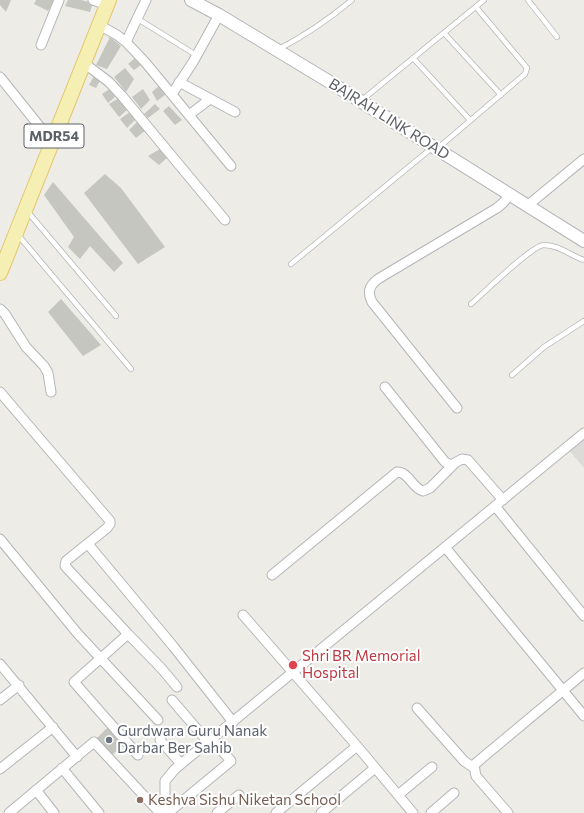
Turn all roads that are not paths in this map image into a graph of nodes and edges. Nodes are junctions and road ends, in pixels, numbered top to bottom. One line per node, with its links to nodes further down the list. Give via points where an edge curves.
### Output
1 (59, 0): 16 (street)
2 (93, 0): 8 (street)
3 (146, 0): 11 (street)
4 (191, 0): 10 (street, BAJRAH LINK ROAD)
5 (352, 0): 17 (lane, via 305,35)
6 (484, 0): 9 (lane)
7 (528, 0): 14 (lane)
8 (108, 3): 12 (main road, MDR54)
9 (476, 7): 13 (lane); 24 (lane, via 527,68 525,74)
10 (219, 14): 17 (street, BAJRAH LINK ROAD); 18 (street)
11 (138, 19): 15 (street); 18 (lane)
12 (99, 25): 15 (street); 20 (main road, MDR54)
13 (444, 33): 19 (lane); 24 (lane)
14 (557, 37)
15 (126, 42): 23 (street)
16 (41, 45)
17 (278, 50): 26 (street, BAJRAH LINK ROAD)
18 (196, 55): 22 (street)
19 (414, 58): 26 (lane); 29 (lane)
20 (84, 63): 30 (main road, MDR54); 37 (street, via 109,82 122,96)
21 (0, 77): 30 (street)
22 (180, 82): 23 (street); 25 (street)
23 (172, 94): 28 (street)
24 (501, 94): 29 (lane)
25 (210, 99): 27 (street); 28 (street)
26 (360, 101): 31 (street, BAJRAH LINK ROAD)
27 (236, 112)
28 (189, 115): 33 (street)
29 (470, 120): 31 (lane)
30 (52, 142): 36 (main road, MDR54)
31 (435, 148): 34 (street, BAJRAH LINK ROAD); 41 (lane)
32 (584, 159): 35 (street)
33 (231, 166)
34 (509, 195): 35 (street, BAJRAH LINK ROAD); 52 (street, via 497,208 382,276 371,284 369,289 372,302)
35 (527, 206): 39 (street, BAJRAH LINK ROAD)
36 (25, 209): 38 (main road, MDR54); 45 (lane)
37 (225, 220)
38 (16, 233): 42 (main road, MDR54); 47 (lane)
39 (584, 241)
40 (584, 260): 43 (lane, via 559,249 540,246 527,254)
41 (291, 264)
42 (1, 267)
43 (471, 304)
44 (0, 309): 51 (street, via 26,347 44,366)
45 (116, 316)
46 (584, 321): 48 (lane, via 544,347)
47 (131, 369)
48 (512, 375)
49 (385, 387): 54 (street, via 443,460 448,465)
50 (0, 392): 57 (street, via 110,521 107,528)
51 (51, 392)
52 (457, 408)
53 (584, 433): 55 (street)
54 (454, 464): 55 (street, via 462,459 468,460); 60 (street, via 430,488 423,491 405,475 396,473)
55 (503, 500): 56 (street)
56 (495, 506): 59 (street); 62 (street)
57 (88, 544): 63 (street, via 66,561 65,566); 76 (street)
58 (2, 545): 64 (street)
59 (445, 547): 66 (street); 70 (street)
60 (272, 575)
61 (243, 614): 66 (street)
62 (584, 616)
63 (128, 634): 64 (street); 69 (street)
64 (100, 658): 75 (street); 81 (street, via 74,682)
65 (0, 664): 68 (street)
66 (293, 673): 76 (street); 80 (street)
67 (584, 673): 70 (street)
68 (19, 685): 71 (street); 77 (street)
69 (177, 687)
70 (563, 690): 74 (street); 87 (street, via 476,762)
71 (0, 700)
72 (172, 700): 79 (street)
73 (417, 708): 87 (street, via 464,761)
74 (584, 716)
75 (158, 720)
76 (233, 722): 79 (street)
77 (53, 726): 82 (street); 88 (street)
78 (160, 740): 83 (street)
79 (210, 740): 83 (street); 97 (street, via 231,761)
80 (357, 746): 86 (street); 99 (street)
81 (138, 755)
82 (77, 756): 85 (street); 96 (street, via 94,742)
83 (181, 764): 97 (street, via 165,781)
84 (432, 767): 92 (street)
85 (62, 768): 89 (street); 95 (street)
86 (375, 768): 92 (street); 100 (street)
87 (474, 768): 103 (street, via 476,776)
88 (0, 769)
89 (36, 790): 93 (street); 94 (street)
90 (454, 793): 102 (street)
91 (239, 795): 98 (street)
92 (398, 796): 101 (street)
93 (8, 813)
94 (54, 813)
95 (99, 813)
96 (160, 813)
97 (167, 813)
98 (217, 813)
99 (276, 813)
100 (321, 813)
101 (413, 813)
102 (431, 813)
103 (508, 813)

